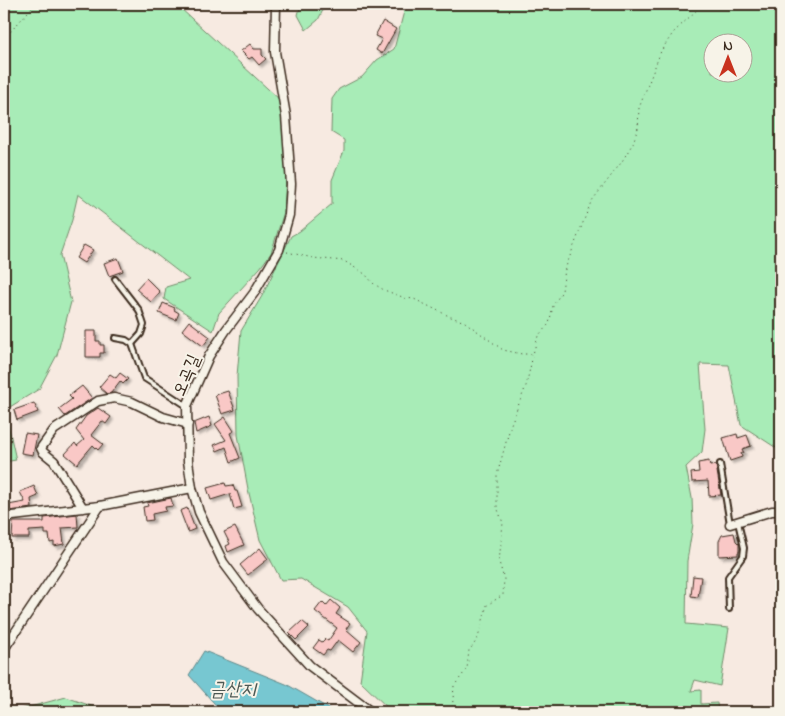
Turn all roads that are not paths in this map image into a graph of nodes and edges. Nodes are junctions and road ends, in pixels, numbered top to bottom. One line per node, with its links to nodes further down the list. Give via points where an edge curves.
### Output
1 (276, 4): 5 (street, 오곡길, via 275,52 286,116 291,184 289,215 279,250 209,356)
2 (115, 278): 4 (lane, via 139,310 144,325)
3 (115, 338): 4 (lane)
4 (132, 344): 5 (lane, via 144,378)
5 (188, 406): 6 (street, 오곡길)
6 (188, 424): 8 (street, 오곡길); 10 (street, via 114,398 98,400 54,430 41,448 54,461)
7 (720, 464): 13 (lane)
8 (192, 488): 9 (street); 16 (street, 오곡길, via 199,512 223,562 258,609 310,666)
9 (100, 506): 10 (street); 15 (street)
10 (83, 508): 12 (street)
11 (781, 511): 13 (street)
12 (4, 517)
13 (734, 523): 14 (lane, via 744,548 743,556 728,577)
14 (729, 609)
15 (4, 649)
16 (372, 712)

